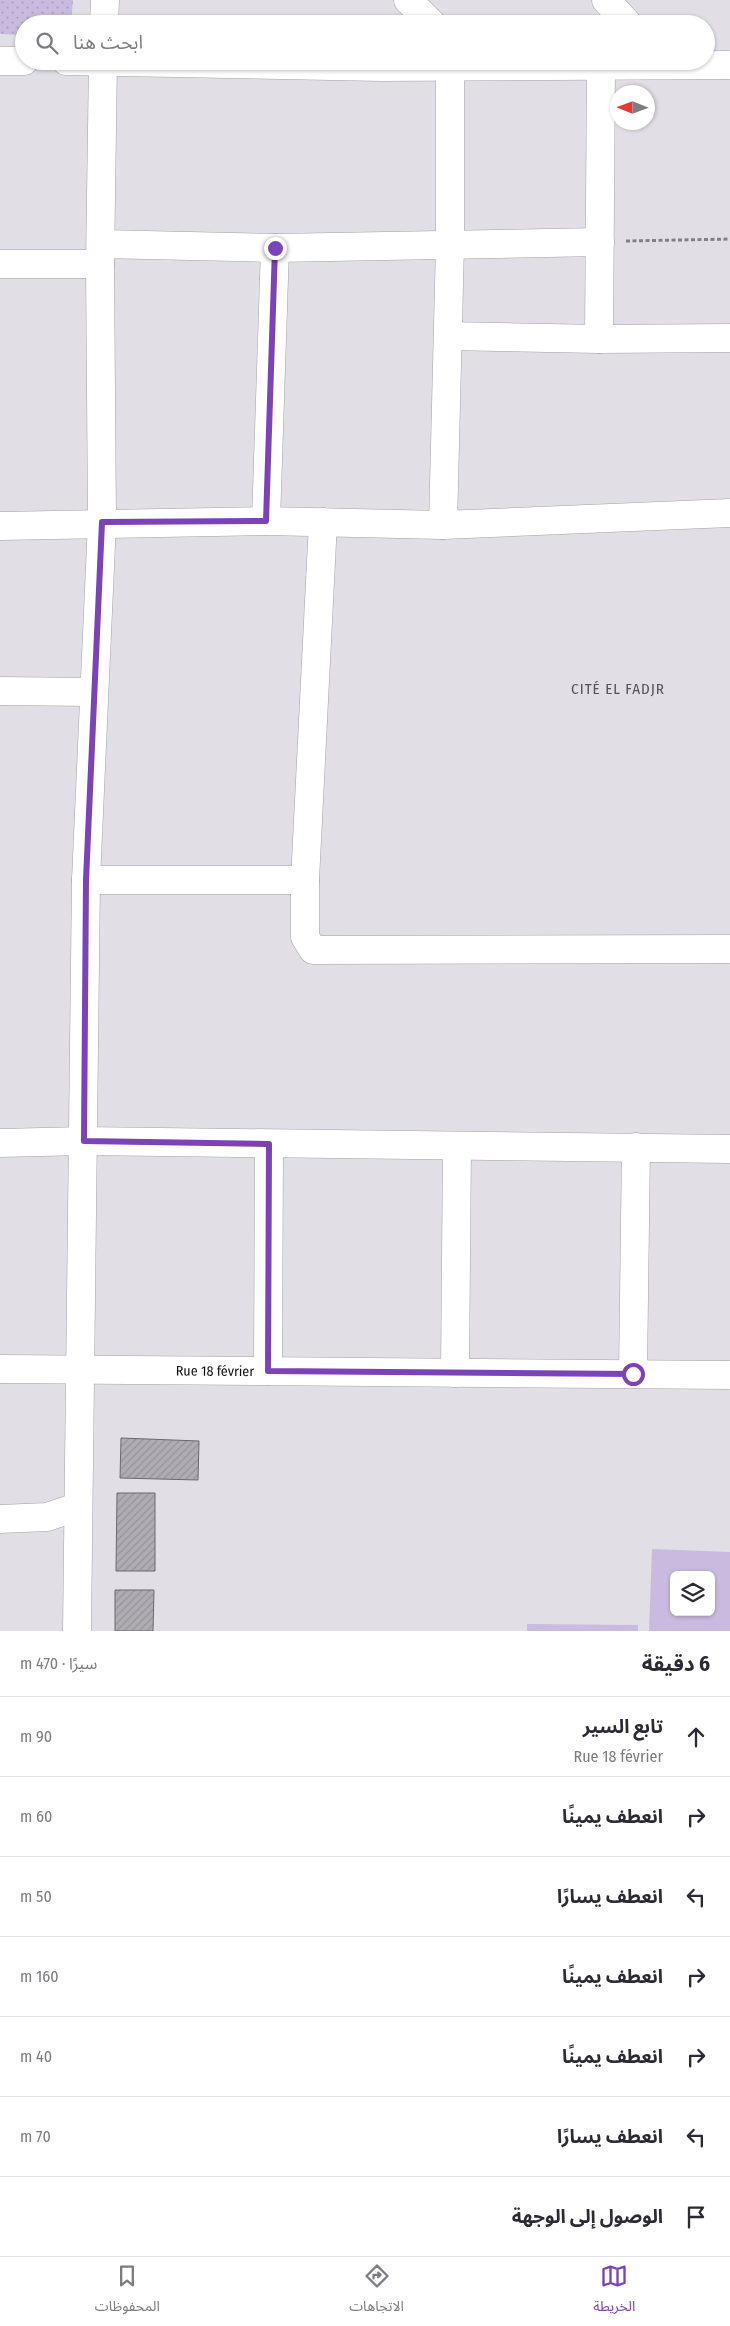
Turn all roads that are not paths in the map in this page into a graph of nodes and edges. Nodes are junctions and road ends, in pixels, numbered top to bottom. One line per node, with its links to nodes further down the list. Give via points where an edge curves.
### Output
1 (105, 0): 3 (street)
2 (408, 0): 4 (street)
3 (104, 15)
4 (423, 15)
5 (0, 61): 6 (street)
6 (15, 61)
7 (715, 64): 8 (street)
8 (730, 65)
9 (102, 70): 15 (street)
10 (450, 70): 13 (street)
11 (601, 70): 12 (street)
12 (600, 242): 13 (street); 19 (street)
13 (450, 245): 14 (street); 17 (street)
14 (275, 248): 15 (street); 21 (street)
15 (100, 254): 16 (street); 22 (street)
16 (0, 264)
17 (448, 336): 19 (street); 24 (street)
18 (730, 338): 19 (street)
19 (599, 339)
20 (730, 513): 24 (street)
21 (266, 521): 22 (street); 23 (street)
22 (102, 522): 25 (street); 27 (street)
23 (323, 522): 24 (street); 29 (street)
24 (443, 525)
25 (0, 526)
26 (0, 691): 27 (street)
27 (93, 692): 28 (street)
28 (86, 880): 29 (street); 31 (street)
29 (305, 880): 30 (street, via 305,937 313,950 319,951)
30 (730, 949)
31 (84, 1141): 32 (street); 33 (street); 38 (street)
32 (0, 1143)
33 (269, 1144): 34 (street); 39 (street)
34 (457, 1146): 35 (street); 40 (street)
35 (636, 1148): 36 (street); 41 (street)
36 (730, 1149)
37 (0, 1369): 38 (street, Rue 18 février)
38 (81, 1370): 39 (street, Rue 18 février); 43 (street)
39 (268, 1371): 40 (street, Rue 18 février)
40 (455, 1373): 41 (street, Rue 18 février)
41 (633, 1374): 42 (street, Rue 18 février)
42 (730, 1375)
43 (77, 1507): 44 (street, via 47,1517); 45 (street)
44 (0, 1519)
45 (77, 1631)

